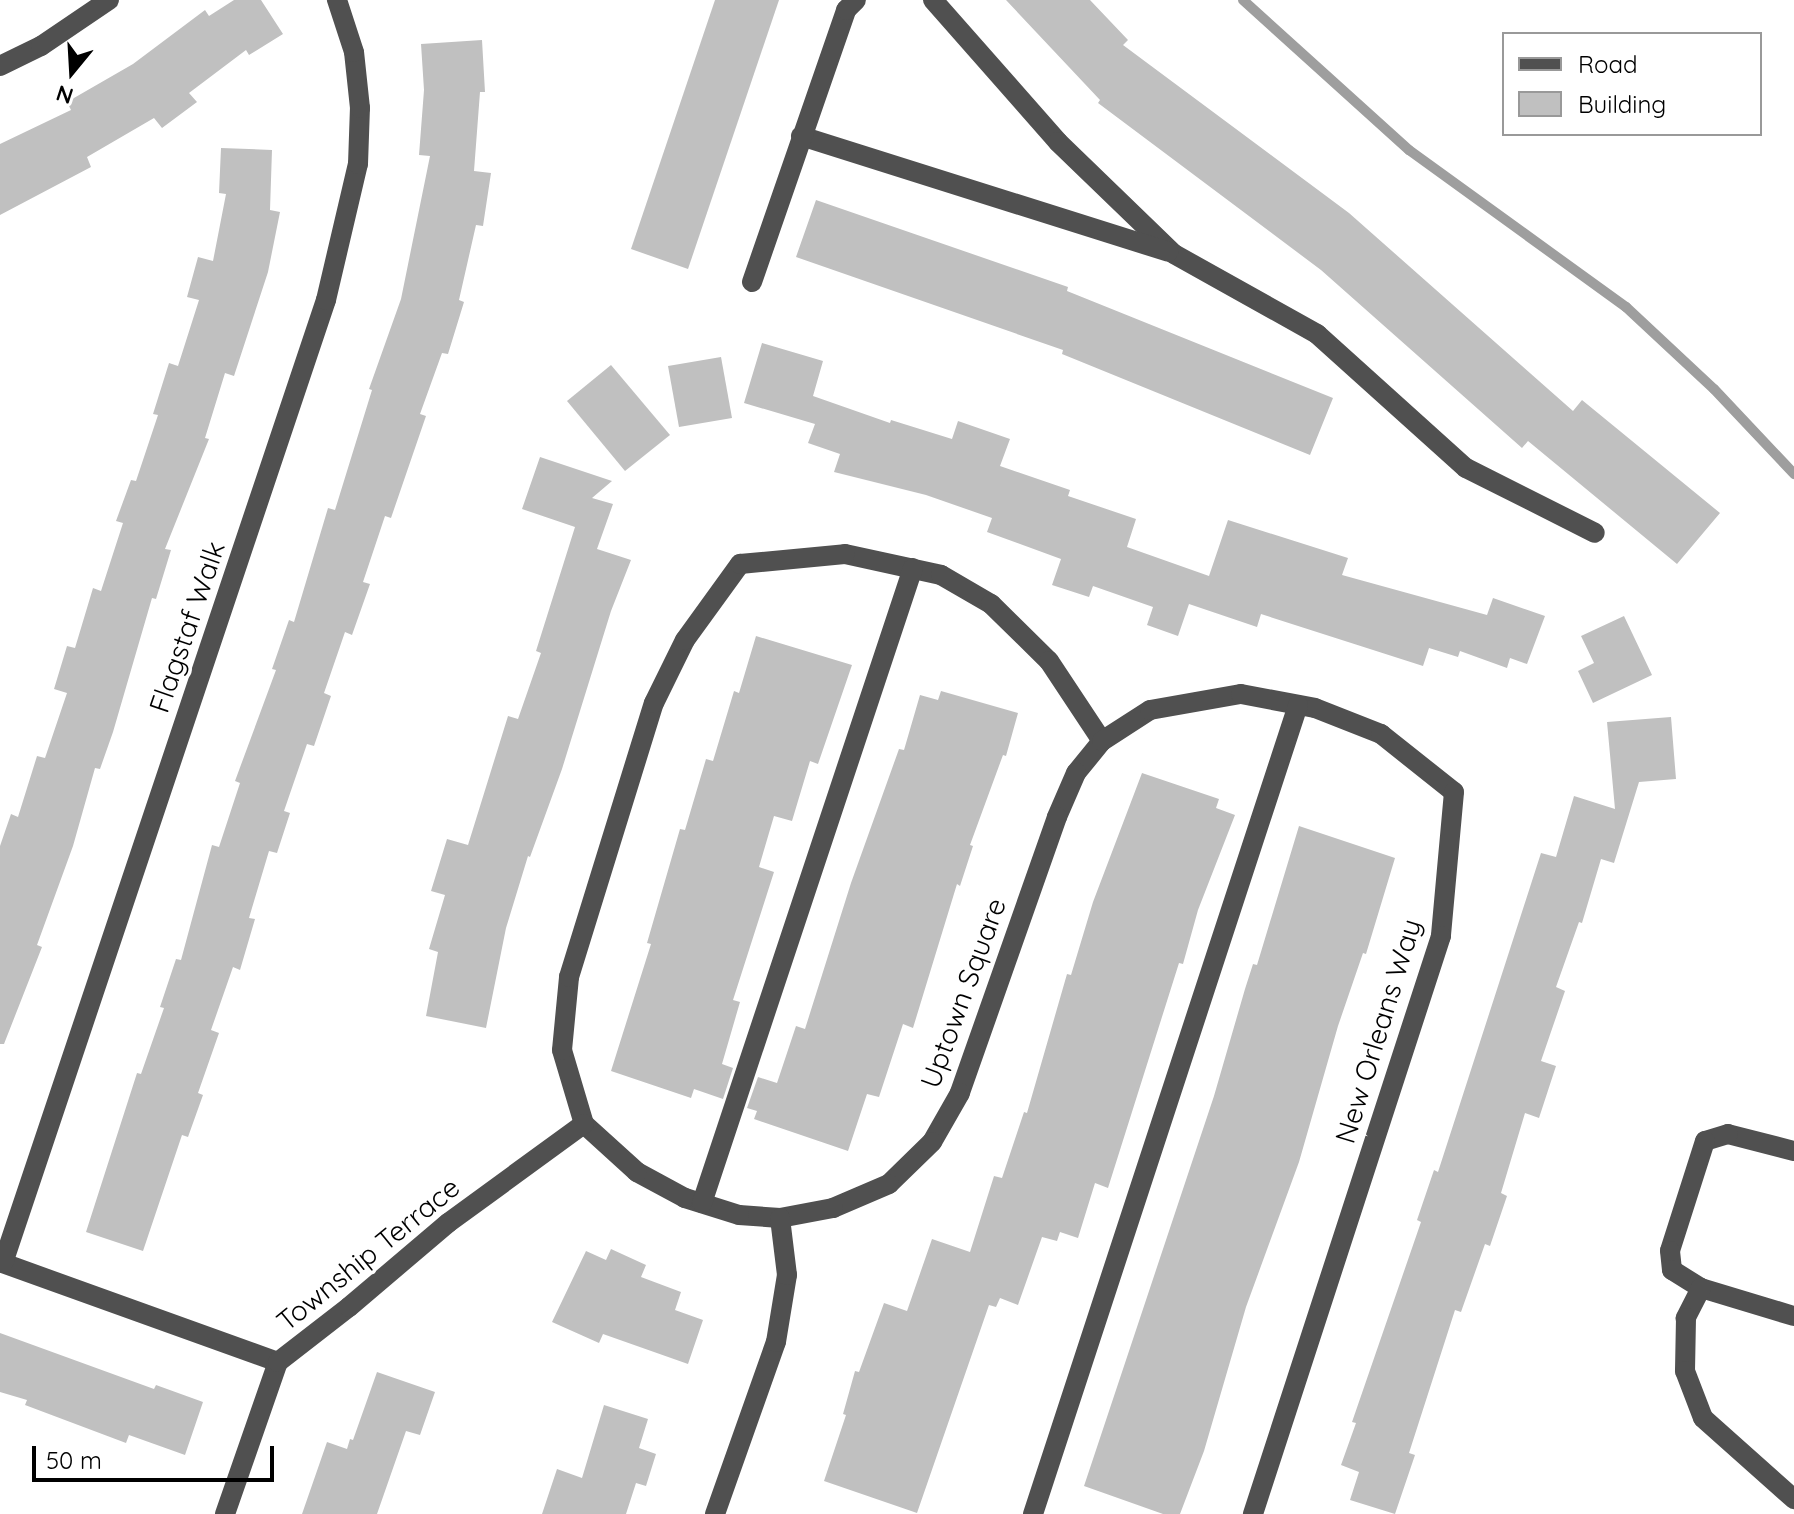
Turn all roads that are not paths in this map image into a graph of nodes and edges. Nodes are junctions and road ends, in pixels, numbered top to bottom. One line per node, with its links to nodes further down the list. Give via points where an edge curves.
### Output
1 (109, 0): 5 (street, via 41,46)
2 (337, 0): 17 (street, Flagstaf Walk, via 354,52 358,164 326,300)
3 (856, 0): 6 (street, via 846,10)
4 (933, 0): 7 (street, via 1058,142)
5 (0, 66)
6 (801, 136): 7 (street); 8 (street)
7 (1174, 254): 9 (street, via 1317,334 1466,468)
8 (752, 282)
9 (1595, 533)
10 (913, 568): 12 (street, via 941,575 991,604 1049,661); 13 (street, via 845,554 740,564 685,640 654,703 569,977 562,1050); 15 (street)
11 (1298, 705): 12 (street, New Orleans Way, via 1241,694 1190,701 1150,710); 24 (street); 25 (street, New Orleans Way, via 1381,734 1454,792 1441,936)
12 (1102, 741): 16 (street, Uptown Square, via 1076,773 1057,817 960,1093 932,1142 889,1184 833,1208)
13 (584, 1124): 15 (street, Uptown Square, via 637,1172); 20 (street, Township Terrace, via 448,1223)
14 (1794, 1151): 18 (street, via 1728,1134 1705,1141 1670,1251 1672,1270)
15 (702, 1203): 16 (street, Uptown Square, via 739,1215)
16 (780, 1218): 23 (street, via 787,1275 776,1342)
17 (1, 1262): 20 (street)
18 (1701, 1288): 19 (street); 21 (street, via 1686,1318 1685,1371 1703,1418)
19 (1794, 1316)
20 (278, 1362): 22 (street, Township Terrace)
21 (1794, 1499)
22 (225, 1514)
23 (715, 1514)
24 (1033, 1514)
25 (1253, 1514)

